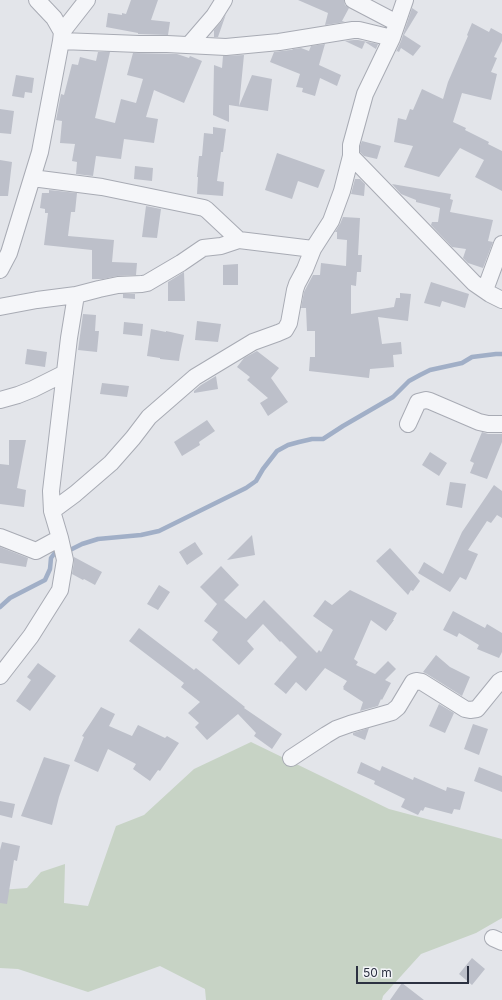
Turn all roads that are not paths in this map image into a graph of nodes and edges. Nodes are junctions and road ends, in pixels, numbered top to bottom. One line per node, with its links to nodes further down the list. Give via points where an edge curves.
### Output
1 (37, 0): 7 (street, via 54,18)
2 (87, 0): 7 (street)
3 (224, 0): 9 (street)
4 (353, 0): 6 (street)
5 (405, 0): 6 (street)
6 (397, 23): 8 (street)
7 (62, 37): 9 (street); 11 (street, via 40,152)
8 (392, 38): 9 (street, via 353,30 279,42 226,47); 10 (street, via 367,88 351,145)
9 (189, 45)
10 (351, 156): 14 (street, via 331,221); 16 (street, via 474,283)
11 (32, 178): 12 (street, via 102,187 204,208); 15 (street, via 9,253)
12 (239, 240): 14 (street); 17 (street, via 222,246 203,248 147,283 99,288)
13 (502, 244): 16 (street)
14 (313, 249): 24 (street, via 297,284 290,323 285,330 253,342 195,377 149,417 111,463)
15 (0, 270)
16 (485, 290): 18 (street)
17 (76, 295): 19 (street); 20 (street)
18 (502, 300)
19 (0, 307)
20 (65, 373): 21 (street, via 18,396); 24 (street, via 51,490)
21 (0, 400)
22 (408, 424): 23 (street, via 418,402 426,400 479,422)
23 (502, 424)
24 (52, 511): 26 (street)
25 (0, 537): 26 (street, via 36,551)
26 (60, 538): 27 (street, via 65,560 60,590 31,636)
27 (0, 676)
28 (502, 680): 29 (street, via 477,708 470,710 422,682 413,682 398,707 392,712 336,729)
29 (291, 758)

